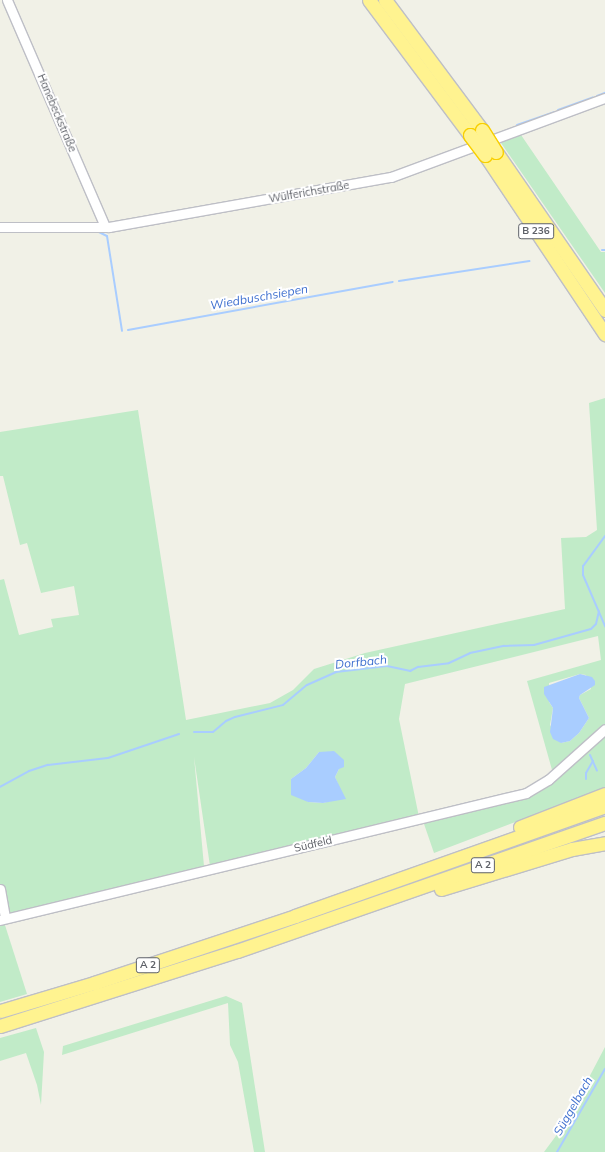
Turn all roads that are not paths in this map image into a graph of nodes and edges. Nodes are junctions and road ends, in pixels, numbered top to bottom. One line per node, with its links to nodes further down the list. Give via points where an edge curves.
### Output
1 (8, 0): 8 (street, Hanebeckstraße)
2 (369, 0): 5 (highway, B 236)
3 (385, 0): 5 (highway, B 236)
4 (605, 98): 8 (street, Wülferichstraße, via 390,177)
5 (476, 133): 6 (highway, B 236, bridge)
6 (491, 153): 9 (highway, B 236); 10 (highway, B 236)
7 (0, 227): 8 (street, Wülferichstraße)
8 (105, 227)
9 (588, 307): 11 (highway, B 236); 12 (highway)
10 (605, 309)
11 (605, 334)
12 (605, 344)
13 (605, 729): 23 (street, Südfeld, via 548,780 526,794)
14 (605, 794): 20 (highway, via 441,857)
15 (605, 806): 20 (highway, A 2)
16 (605, 823): 22 (highway, A 2)
17 (605, 836): 19 (highway)
18 (605, 842): 19 (highway)
19 (572, 849): 22 (highway, via 471,881)
20 (422, 870): 24 (highway, A 2, via 190,952)
21 (0, 889): 23 (street)
22 (386, 900): 25 (highway, A 2, via 156,978)
23 (3, 919)
24 (0, 1011)
25 (0, 1026)

